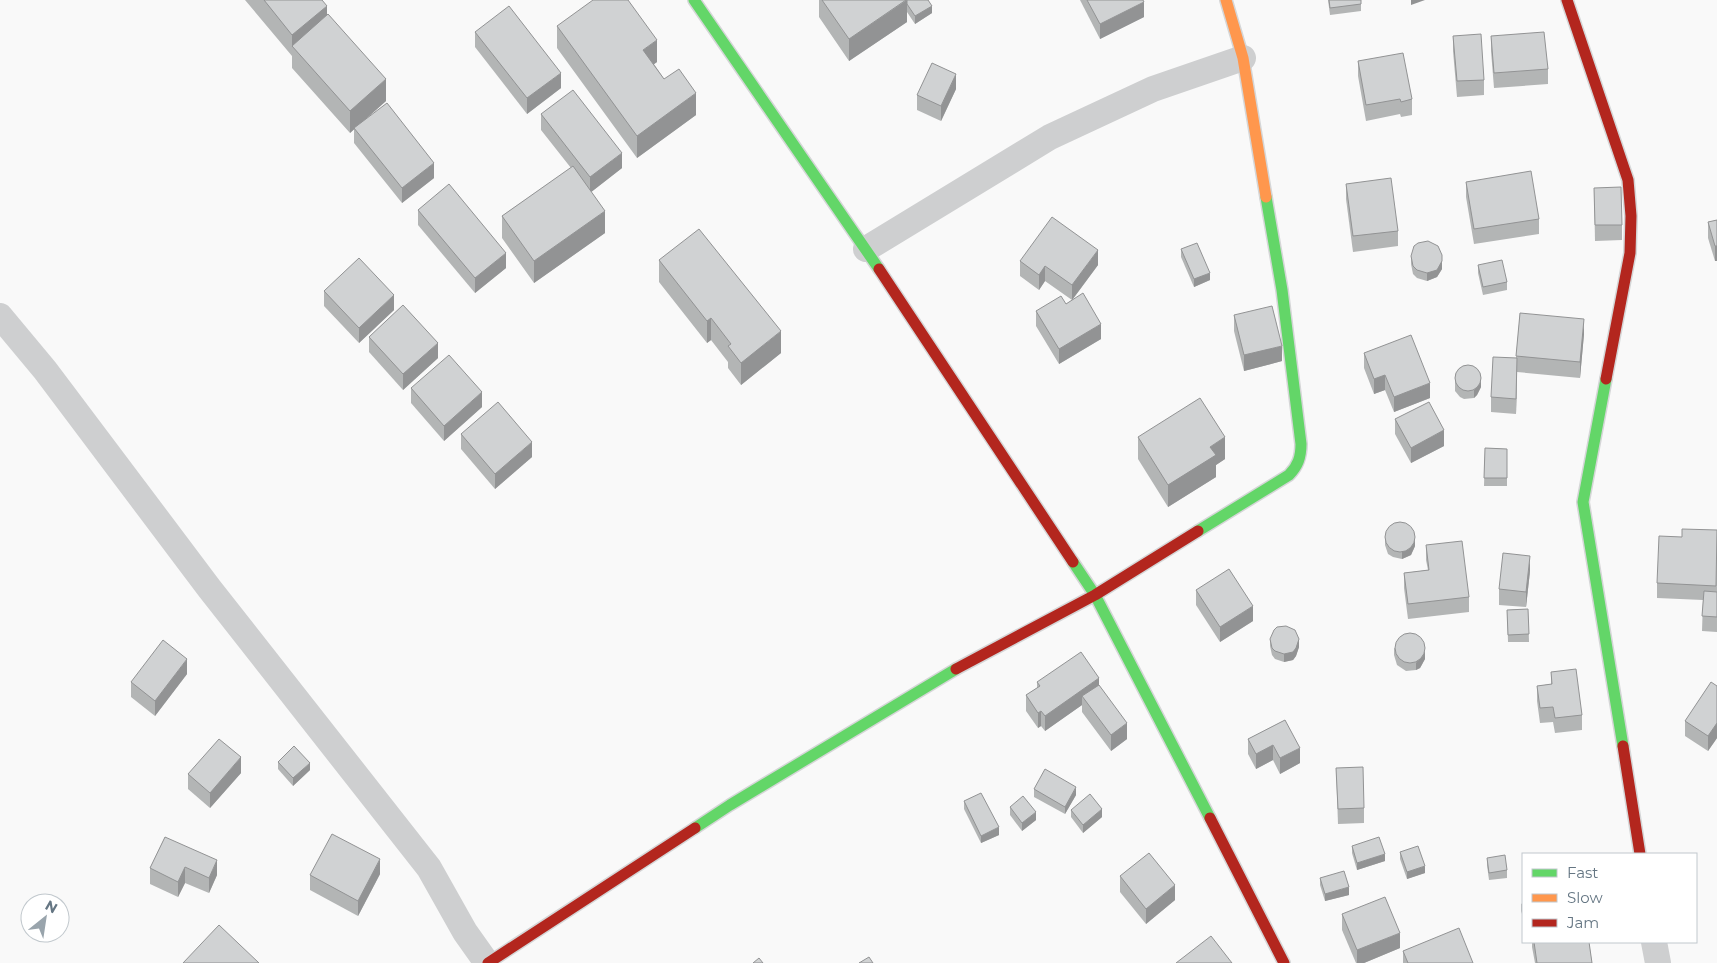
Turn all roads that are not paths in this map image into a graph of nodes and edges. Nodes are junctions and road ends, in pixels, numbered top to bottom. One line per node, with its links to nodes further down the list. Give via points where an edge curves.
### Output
1 (694, 0): 5 (street)
2 (1226, 0): 4 (street)
3 (1567, 0): 8 (street, via 1628,180 1630,253 1583,502)
4 (1243, 58): 5 (street, via 1152,89 1050,137); 7 (street, via 1282,290 1301,459 1289,475)
5 (866, 249): 7 (street)
6 (0, 316): 10 (street, via 429,868 465,932)
7 (1096, 595): 10 (street, via 951,672 730,805); 11 (street)
8 (1640, 853)
9 (1654, 943): 12 (street)
10 (487, 963)
11 (1284, 963)
12 (1658, 963)

